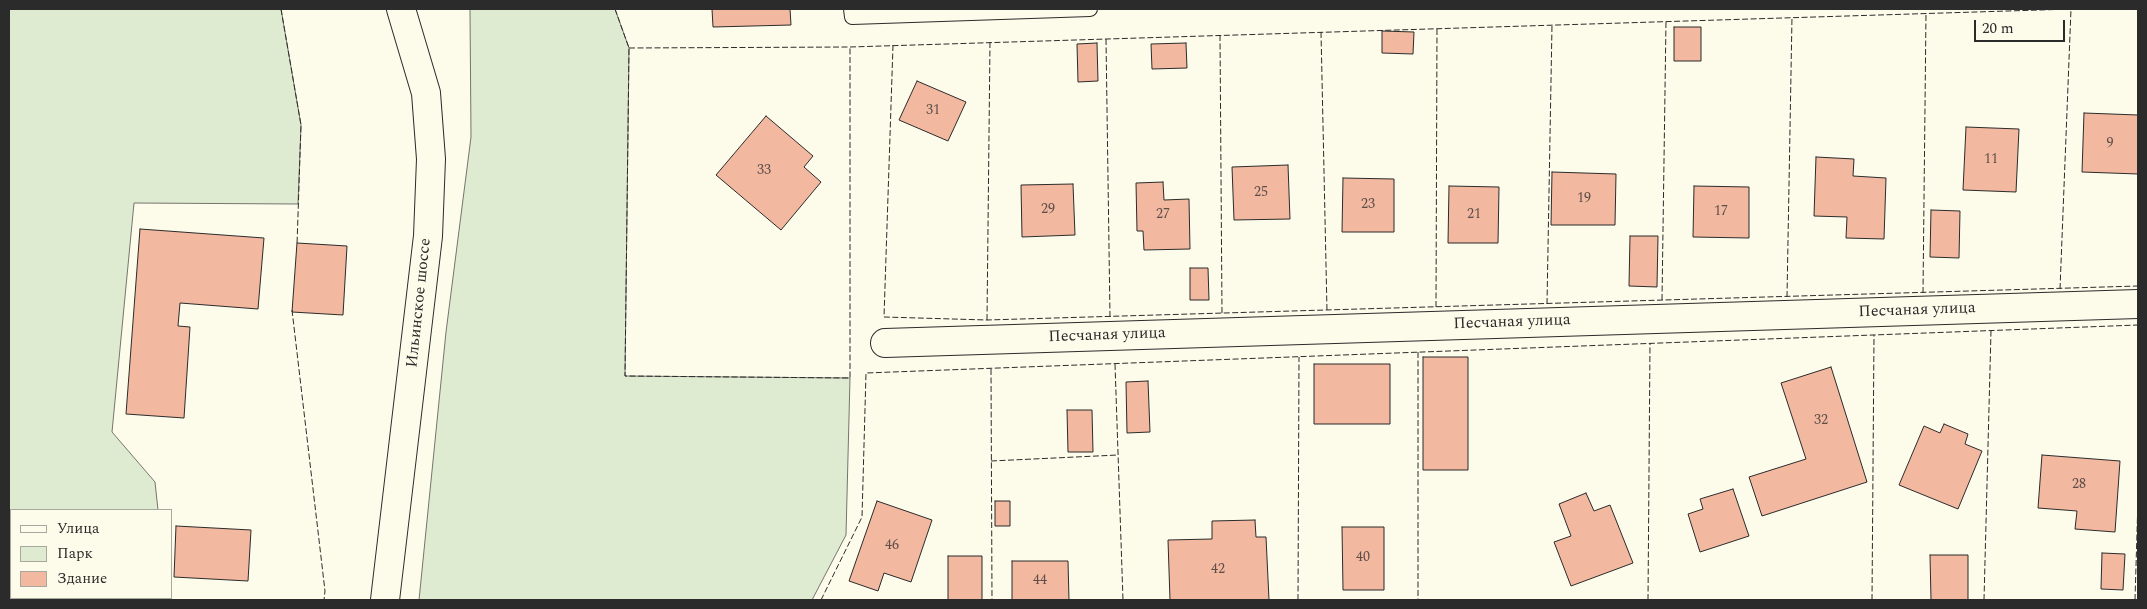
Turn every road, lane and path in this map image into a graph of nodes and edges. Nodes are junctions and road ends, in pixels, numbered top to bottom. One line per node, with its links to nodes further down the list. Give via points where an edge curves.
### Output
1 (400, 9): 6 (street, Ильинское шоссе, via 426,93 431,159 428,236)
2 (851, 9): 3 (lane, via 852,17)
3 (1090, 9)
4 (2138, 304): 5 (street, Песчаная улица)
5 (885, 343)
6 (385, 600)

